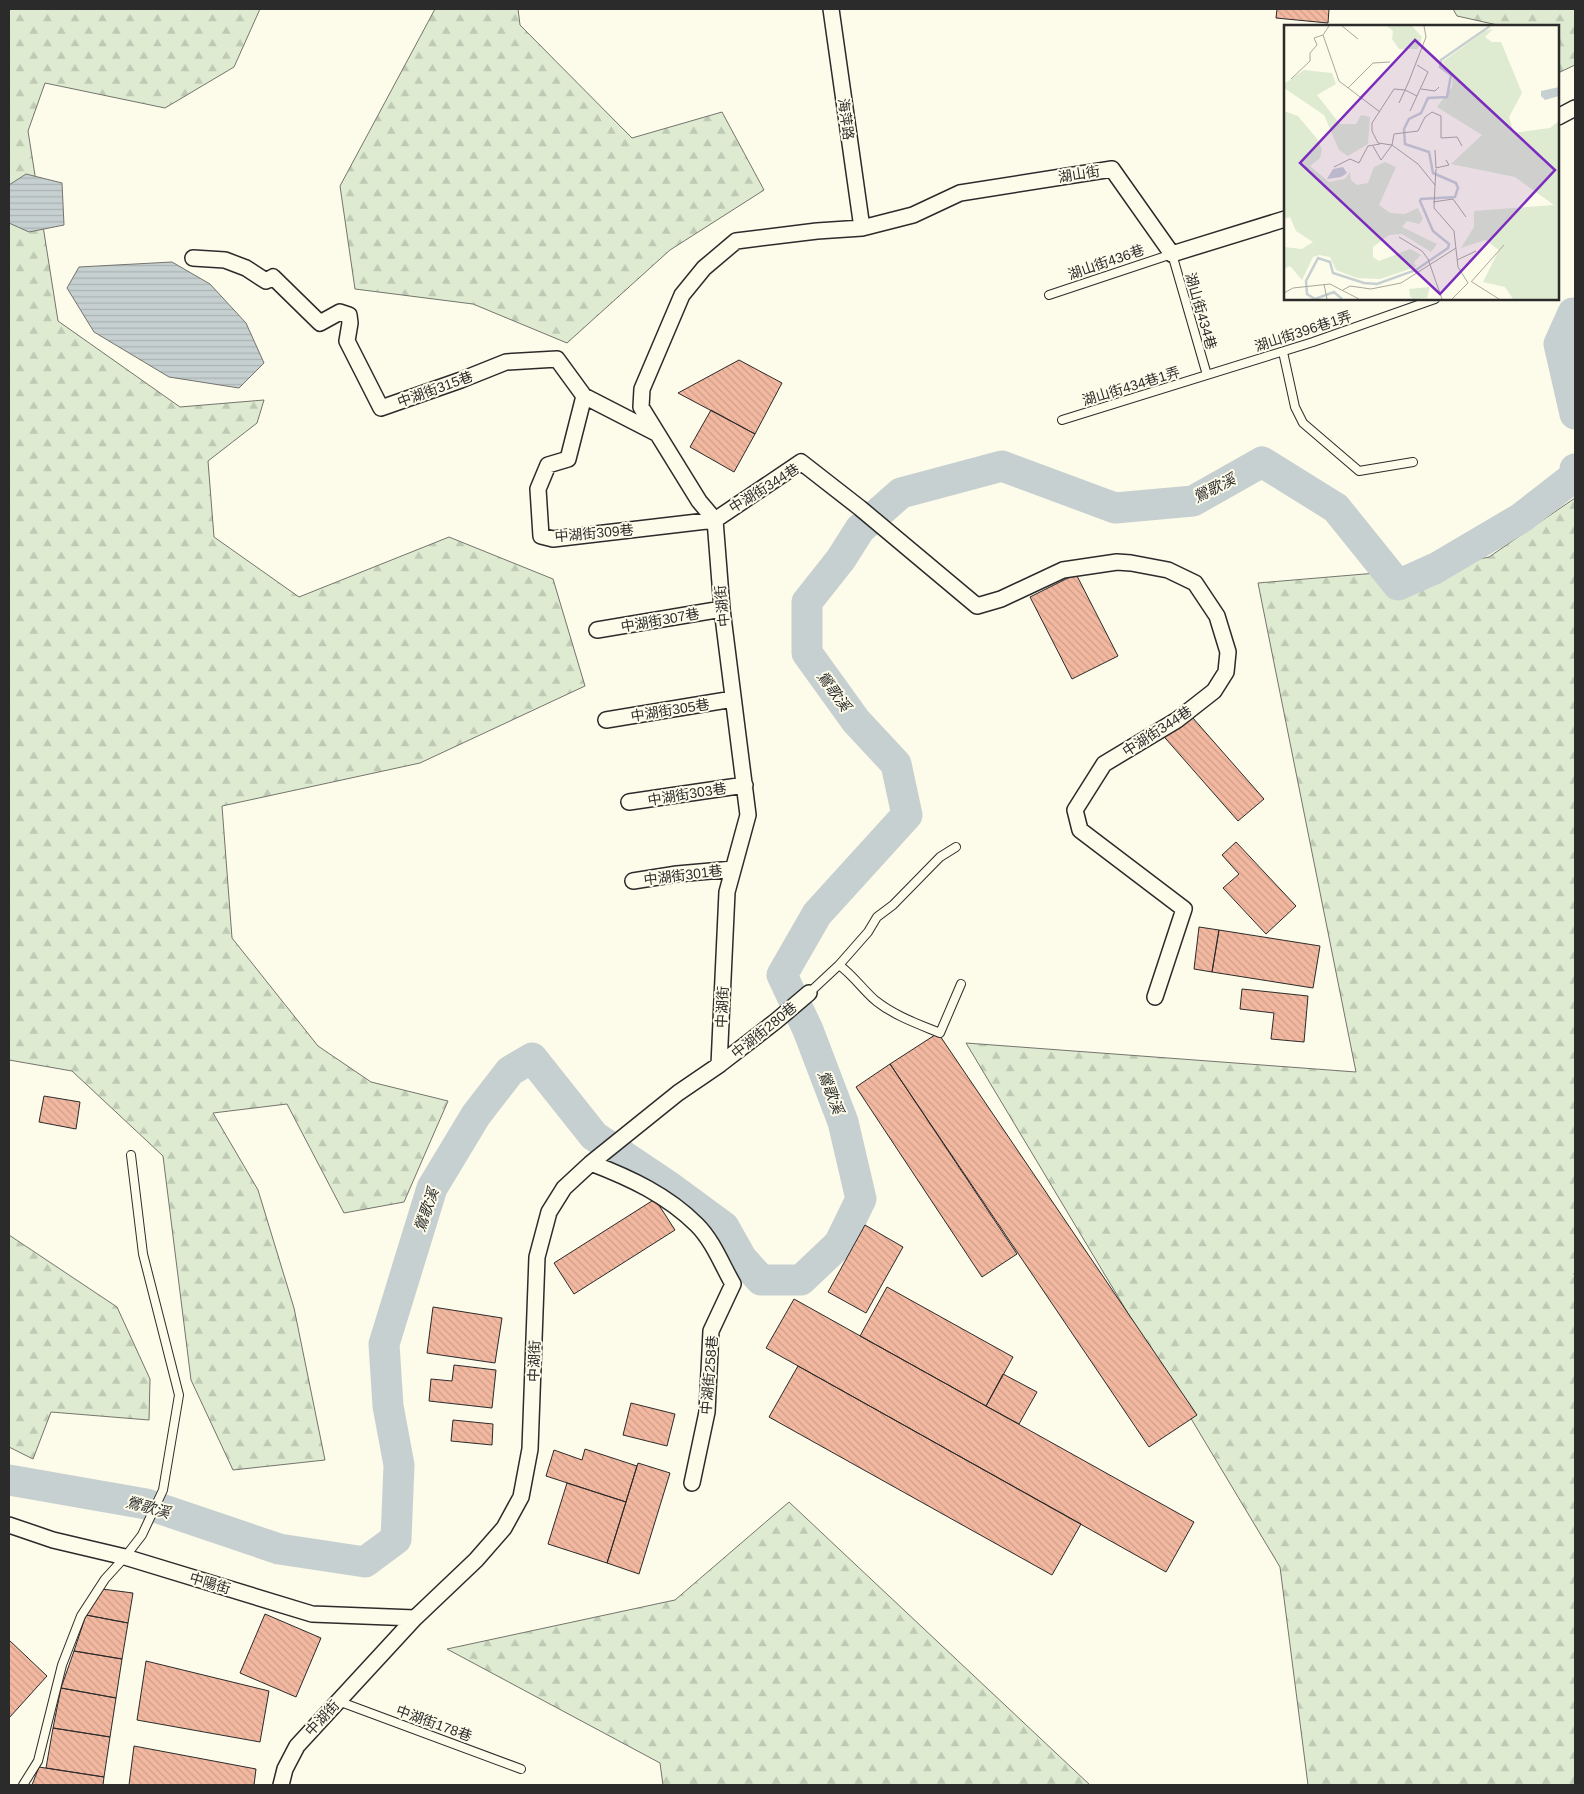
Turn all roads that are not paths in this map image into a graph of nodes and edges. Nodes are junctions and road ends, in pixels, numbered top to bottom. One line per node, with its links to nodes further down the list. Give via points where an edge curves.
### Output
1 (831, 9): 5 (street, 海萍路)
2 (1575, 108): 3 (street)
3 (1559, 116)
4 (1284, 219): 6 (street)
5 (862, 228): 6 (street, 湖山街, via 913,215 960,193 1112,169); 14 (street, via 736,242 704,268 682,295 642,389 641,407)
6 (1172, 254): 8 (lane, 湖山街436巷); 11 (lane, 湖山街434巷)
7 (193, 258): 12 (street, 中湖街315巷, via 225,260 266,281 273,278 320,322 340,312 349,315 347,341 381,408 506,362 557,359)
8 (1049, 295)
9 (1432, 300): 10 (lane, 湖山街396巷1弄)
10 (1283, 352): 11 (lane, 湖山街396巷1弄); 15 (lane, via 1294,407 1303,423 1359,471)
11 (1207, 375): 13 (lane, 湖山街434巷1弄)
12 (584, 396): 14 (street, 中湖街315巷); 16 (street, 中湖街309巷, via 568,459 548,465 538,489 541,536 554,538)
13 (1062, 420)
14 (656, 433): 16 (street, via 699,502)
15 (1413, 462)
16 (715, 520): 17 (street, 中湖街); 29 (street, 中湖街344巷, via 801,462 977,606 1063,570 1117,562 1168,570 1195,583 1217,616 1228,652 1226,672 1214,691 1177,720 1104,764 1075,810 1080,830 1184,909)
17 (722, 609): 18 (street, 中湖街307巷); 19 (street, 中湖街)
18 (597, 630)
19 (733, 699): 20 (street, 中湖街305巷); 21 (street, 中湖街)
20 (606, 720)
21 (745, 785): 22 (street, 中湖街303巷); 24 (street, 中湖街, via 748,815)
22 (629, 802)
23 (956, 847): 26 (lane, via 940,857 877,917)
24 (733, 869): 25 (street, 中湖街301巷); 30 (street, 中湖街, via 727,892)
25 (633, 881)
26 (839, 965): 27 (lane, via 895,1014 940,1033); 28 (lane)
27 (961, 984)
28 (809, 993): 30 (street, 中湖街280巷)
29 (1155, 997)
30 (719, 1065): 32 (street, 中湖街, via 678,1093)
31 (131, 1156): 35 (lane, via 143,1254 179,1395 163,1490 142,1535)
32 (597, 1158): 33 (street, 中湖街258巷, via 667,1199 698,1226 733,1284 711,1332 707,1412); 36 (street, 中湖街, via 564,1188 549,1212 537,1257 530,1449 521,1497 504,1528 476,1560)
33 (692, 1483)
34 (9, 1525): 35 (street, 中陽街, via 53,1540)
35 (125, 1557): 36 (street, 中陽街, via 312,1614); 39 (lane, via 105,1579 81,1616 62,1665 38,1761)
36 (415, 1618): 37 (street, 中湖街)
37 (338, 1701): 38 (lane, 中湖街178巷); 40 (street, 中湖街, via 297,1746 285,1769)
38 (521, 1769)
39 (23, 1785)
40 (282, 1785)

